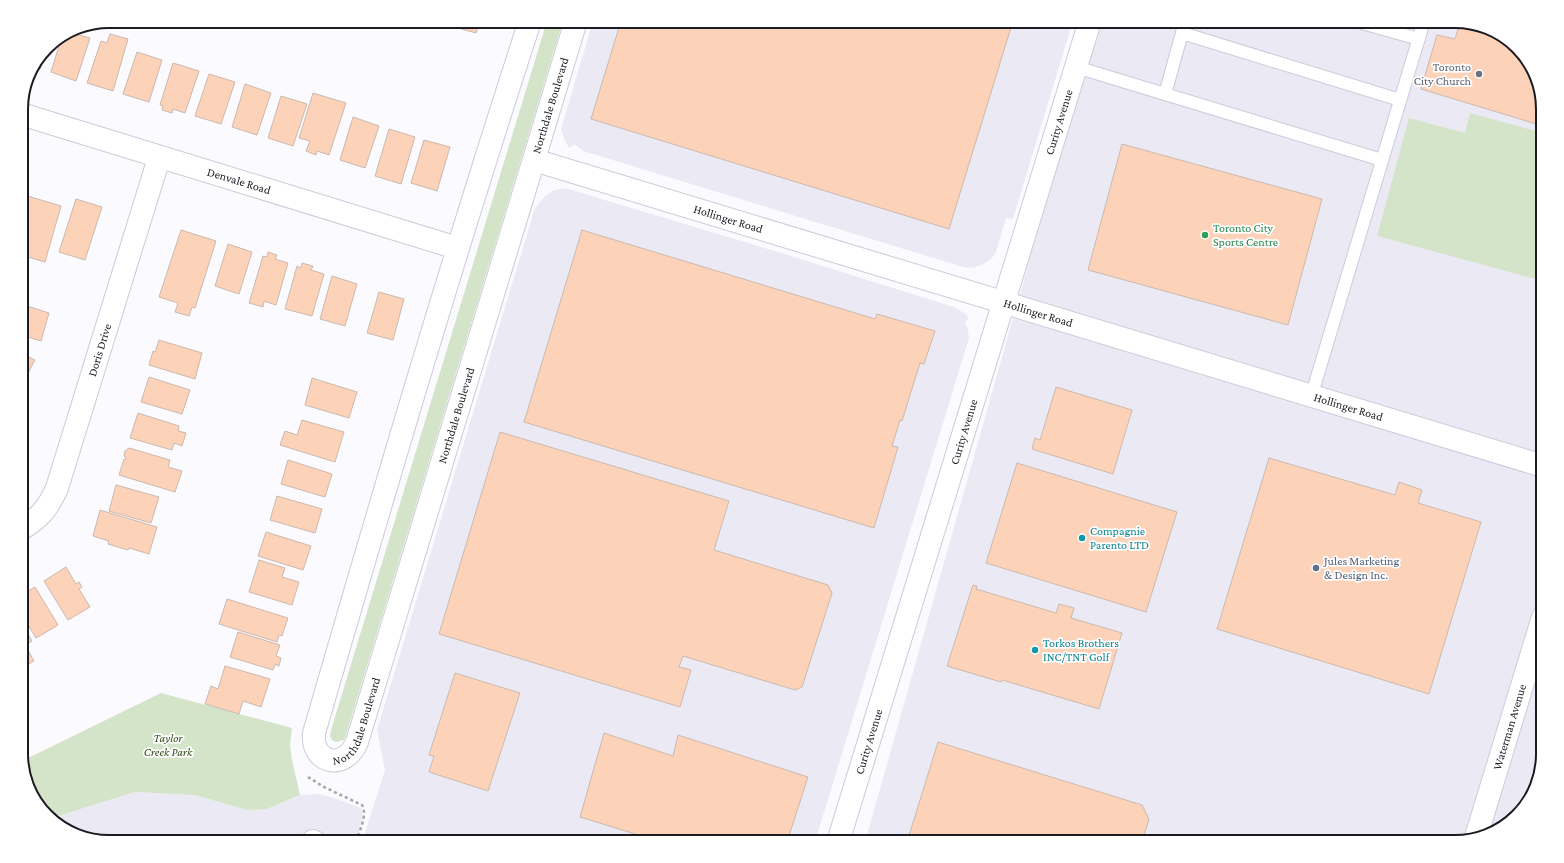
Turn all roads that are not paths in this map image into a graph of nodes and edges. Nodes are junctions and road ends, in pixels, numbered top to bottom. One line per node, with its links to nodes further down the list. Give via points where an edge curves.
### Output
1 (528, 28): 16 (street, Northdale Boulevard)
2 (574, 28): 14 (street, Northdale Boulevard)
3 (1088, 28): 9 (street, Curity Avenue)
4 (1183, 28): 10 (lane)
5 (1186, 28): 11 (lane)
6 (1380, 28): 8 (lane)
7 (1422, 28): 8 (lane)
8 (1419, 39): 11 (lane)
9 (1076, 67): 10 (lane); 17 (street, Curity Avenue)
10 (1165, 94): 15 (lane)
11 (1400, 100): 15 (lane)
12 (28, 116): 13 (street, Denvale Road)
13 (159, 158): 16 (street, Denvale Road); 20 (street, Doris Drive, via 57,488 41,515)
14 (534, 160): 16 (street, Northdale Boulevard, via 357,742 354,750 344,759 330,760 319,754 315,748 314,733); 17 (street, Hollinger Road)
15 (1382, 160): 18 (lane)
16 (457, 248)
17 (1003, 303): 18 (street, Hollinger Road); 23 (street, Curity Avenue)
18 (1312, 397): 19 (street, Hollinger Road)
19 (1536, 464)
20 (28, 524)
21 (1536, 640): 22 (street, Waterman Avenue)
22 (1478, 831)
23 (840, 835)

